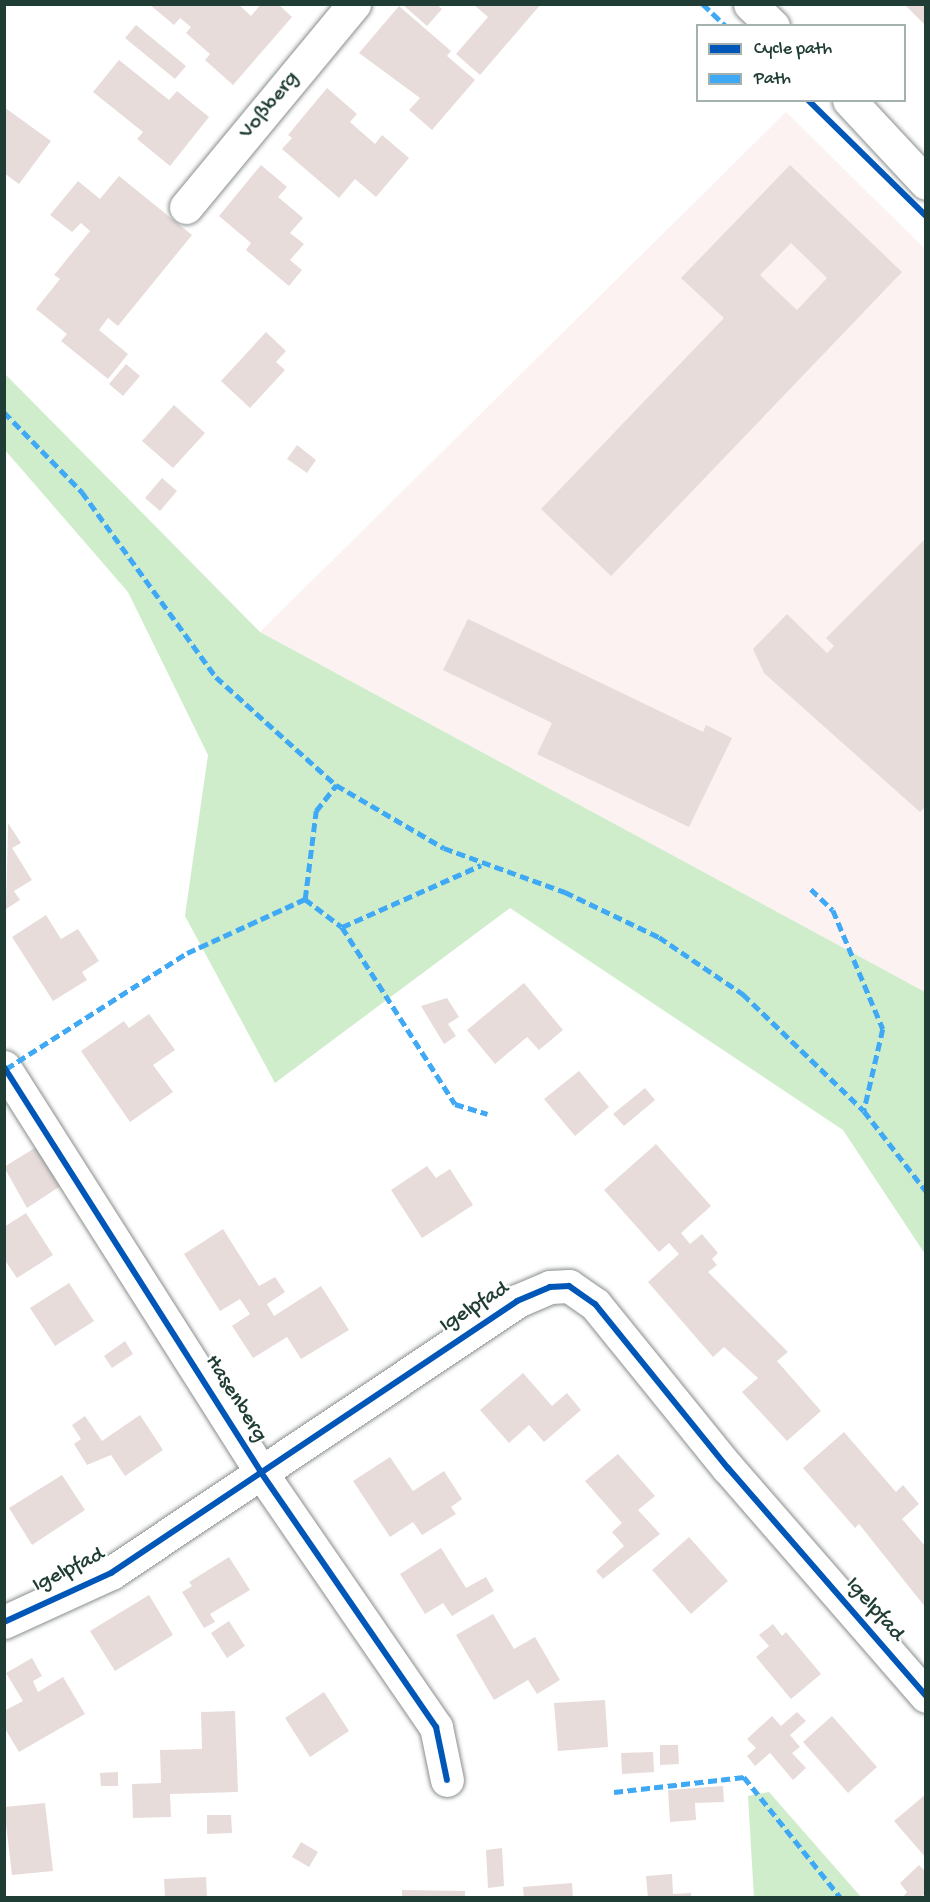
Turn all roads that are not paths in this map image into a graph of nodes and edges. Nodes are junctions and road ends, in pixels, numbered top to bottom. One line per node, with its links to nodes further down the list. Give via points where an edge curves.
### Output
1 (354, 4): 6 (street, Voßberg)
2 (750, 4): 3 (street)
3 (770, 24)
4 (851, 102): 5 (street)
5 (926, 183)
6 (186, 207)
7 (4, 1067): 8 (street, Hasenberg)
8 (260, 1471): 9 (street, Igelpfad, via 111,1573); 10 (street, Igelpfad, via 517,1301 550,1287 569,1286 595,1304 728,1468); 11 (street, Hasenberg, via 436,1727)
9 (4, 1622)
10 (926, 1696)
11 (447, 1780)

